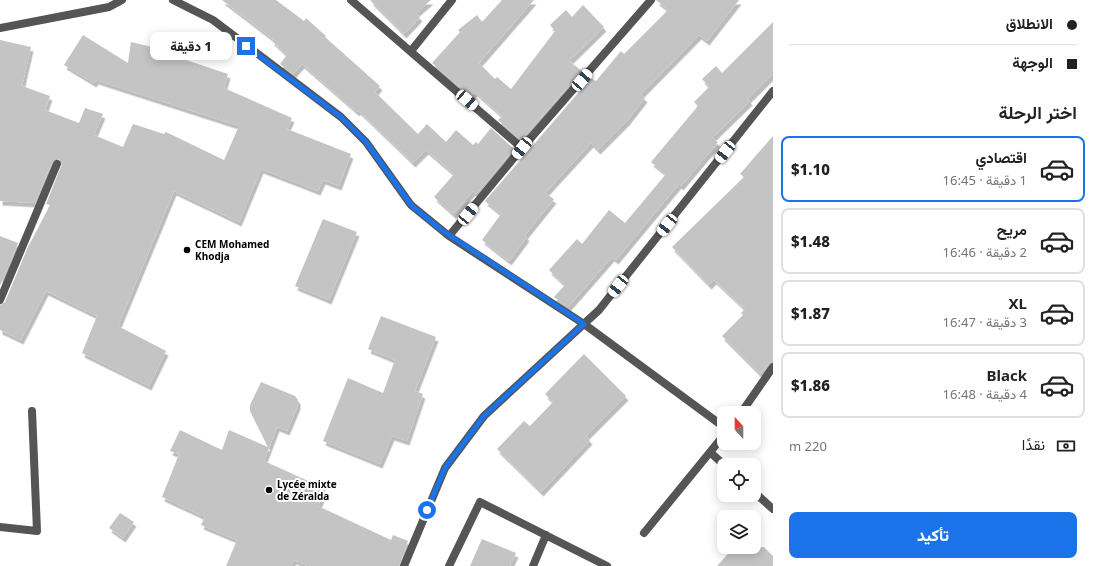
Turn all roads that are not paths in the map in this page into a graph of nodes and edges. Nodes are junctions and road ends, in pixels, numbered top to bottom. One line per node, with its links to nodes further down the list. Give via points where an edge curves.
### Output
1 (122, 0): 6 (street, via 109,7)
2 (173, 0): 11 (street, via 213,20 341,117 366,142 411,205)
3 (351, 0): 7 (street)
4 (452, 0): 7 (street)
5 (651, 0): 9 (street)
6 (0, 28)
7 (412, 51): 9 (street)
8 (773, 91): 13 (street, via 599,310)
9 (522, 148): 11 (street)
10 (57, 164): 12 (street)
11 (449, 236): 13 (street)
12 (0, 300)
13 (584, 324): 17 (street); 26 (street, via 484,416 445,468)
14 (773, 367): 15 (street)
15 (745, 406)
16 (32, 410): 23 (street, via 37,531)
17 (717, 423)
18 (717, 444): 19 (street)
19 (710, 452): 20 (street); 24 (street)
20 (717, 458)
21 (761, 498): 22 (street)
22 (773, 509)
23 (0, 527)
24 (644, 532)
25 (546, 536): 27 (street, via 480,502); 28 (street); 29 (street)
26 (404, 566)
27 (449, 566)
28 (533, 566)
29 (607, 566)

